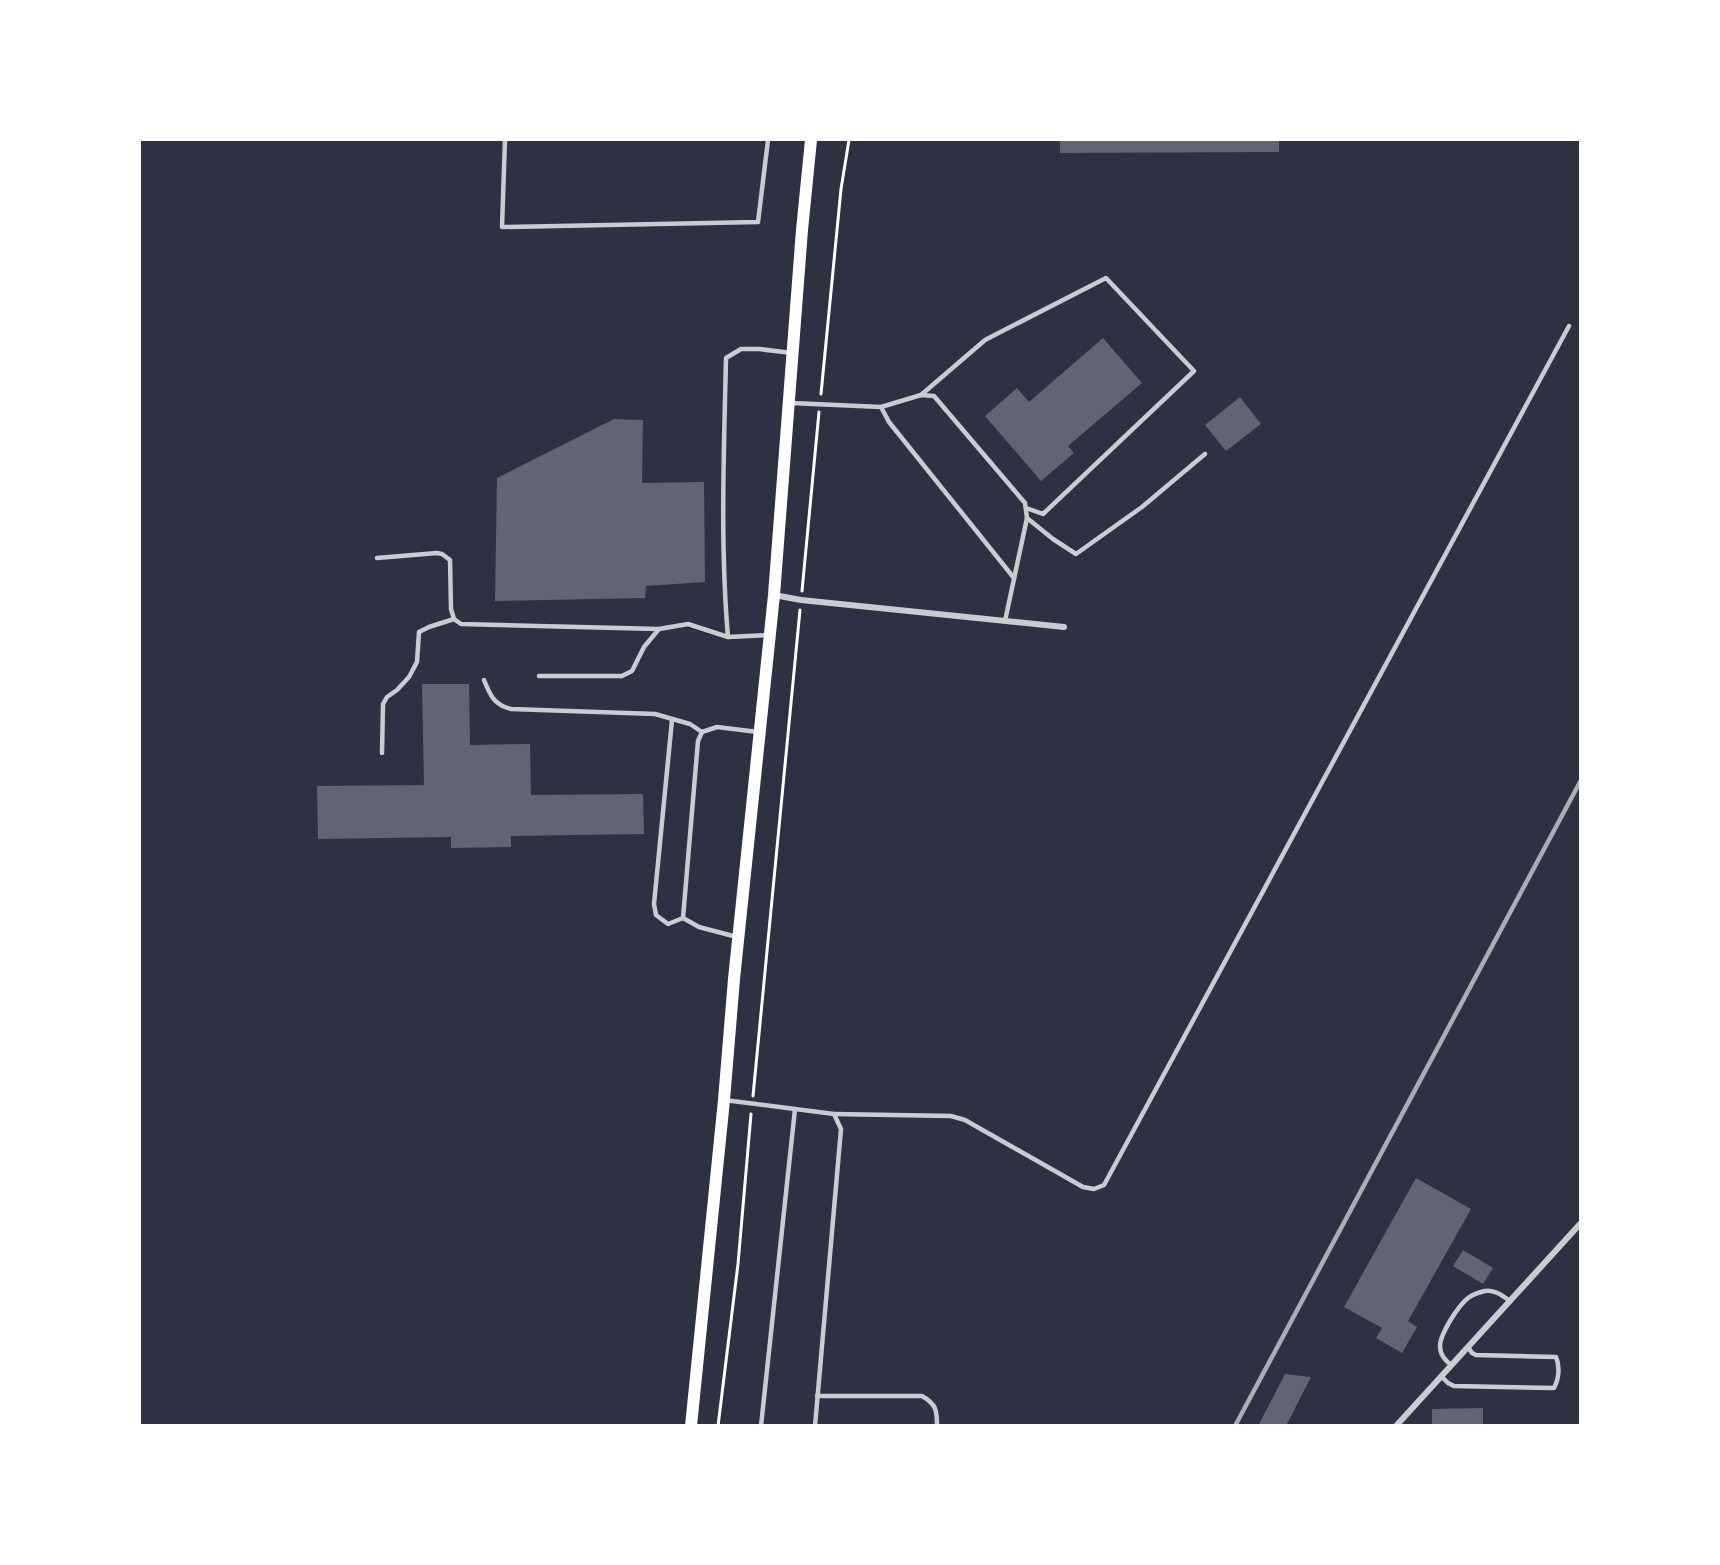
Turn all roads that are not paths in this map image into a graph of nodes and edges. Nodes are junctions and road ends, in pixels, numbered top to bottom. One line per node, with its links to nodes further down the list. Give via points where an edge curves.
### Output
1 (505, 140): 2 (lane, via 502,227 758,222)
2 (768, 140)
3 (811, 140): 5 (main road)
4 (1569, 326): 31 (lane, via 1104,1185 1094,1189 1083,1187 965,1120 951,1116)
5 (793, 353): 7 (main road); 20 (lane, via 741,350 726,358 724,596)
6 (921, 395): 8 (lane); 10 (lane, via 934,396); 10 (lane, via 985,340 1106,278 1194,371 1043,514)
7 (789, 403): 8 (lane); 14 (main road)
8 (881, 407): 13 (lane)
9 (1205, 454): 11 (lane, via 1142,507 1076,554)
10 (1026, 508): 11 (lane)
11 (1027, 518): 13 (lane)
12 (377, 558): 15 (lane, via 437,553 450,560)
13 (1014, 578): 16 (lane)
14 (774, 595): 16 (street); 19 (main road)
15 (454, 619): 18 (lane, via 461,624); 26 (lane, via 419,632 417,662 409,677 383,704)
16 (1005, 621): 17 (street)
17 (1064, 627)
18 (659, 629): 20 (lane, via 688,624); 21 (lane, via 632,671 622,676)
19 (770, 635): 20 (lane); 25 (main road)
20 (728, 637)
21 (539, 676)
22 (484, 680): 23 (lane, via 490,696 501,707 655,714)
23 (672, 720): 24 (lane); 27 (lane, via 654,904 656,915 668,924)
24 (702, 732): 25 (lane, via 717,727); 27 (lane, via 698,741)
25 (760, 732): 28 (main road)
26 (382, 753)
27 (683, 918): 28 (lane, via 699,927)
28 (739, 938): 29 (main road)
29 (724, 1100): 30 (lane); 38 (main road)
30 (795, 1109): 31 (lane); 39 (lane)
31 (834, 1114): 37 (lane, via 841,1129)
32 (1581, 1224): 33 (street)
33 (1510, 1301): 34 (street); 35 (lane, via 1487,1290 1469,1298 1442,1336 1444,1360)
34 (1468, 1347): 35 (street); 36 (lane, via 1476,1355 1556,1358 1558,1382 1554,1388 1454,1386)
35 (1451, 1365): 36 (street)
36 (1441, 1376): 42 (street)
37 (817, 1396): 40 (lane); 41 (lane, via 922,1396 936,1411)
38 (691, 1425)
39 (761, 1425)
40 (815, 1425)
41 (937, 1425)
42 (1396, 1425)

